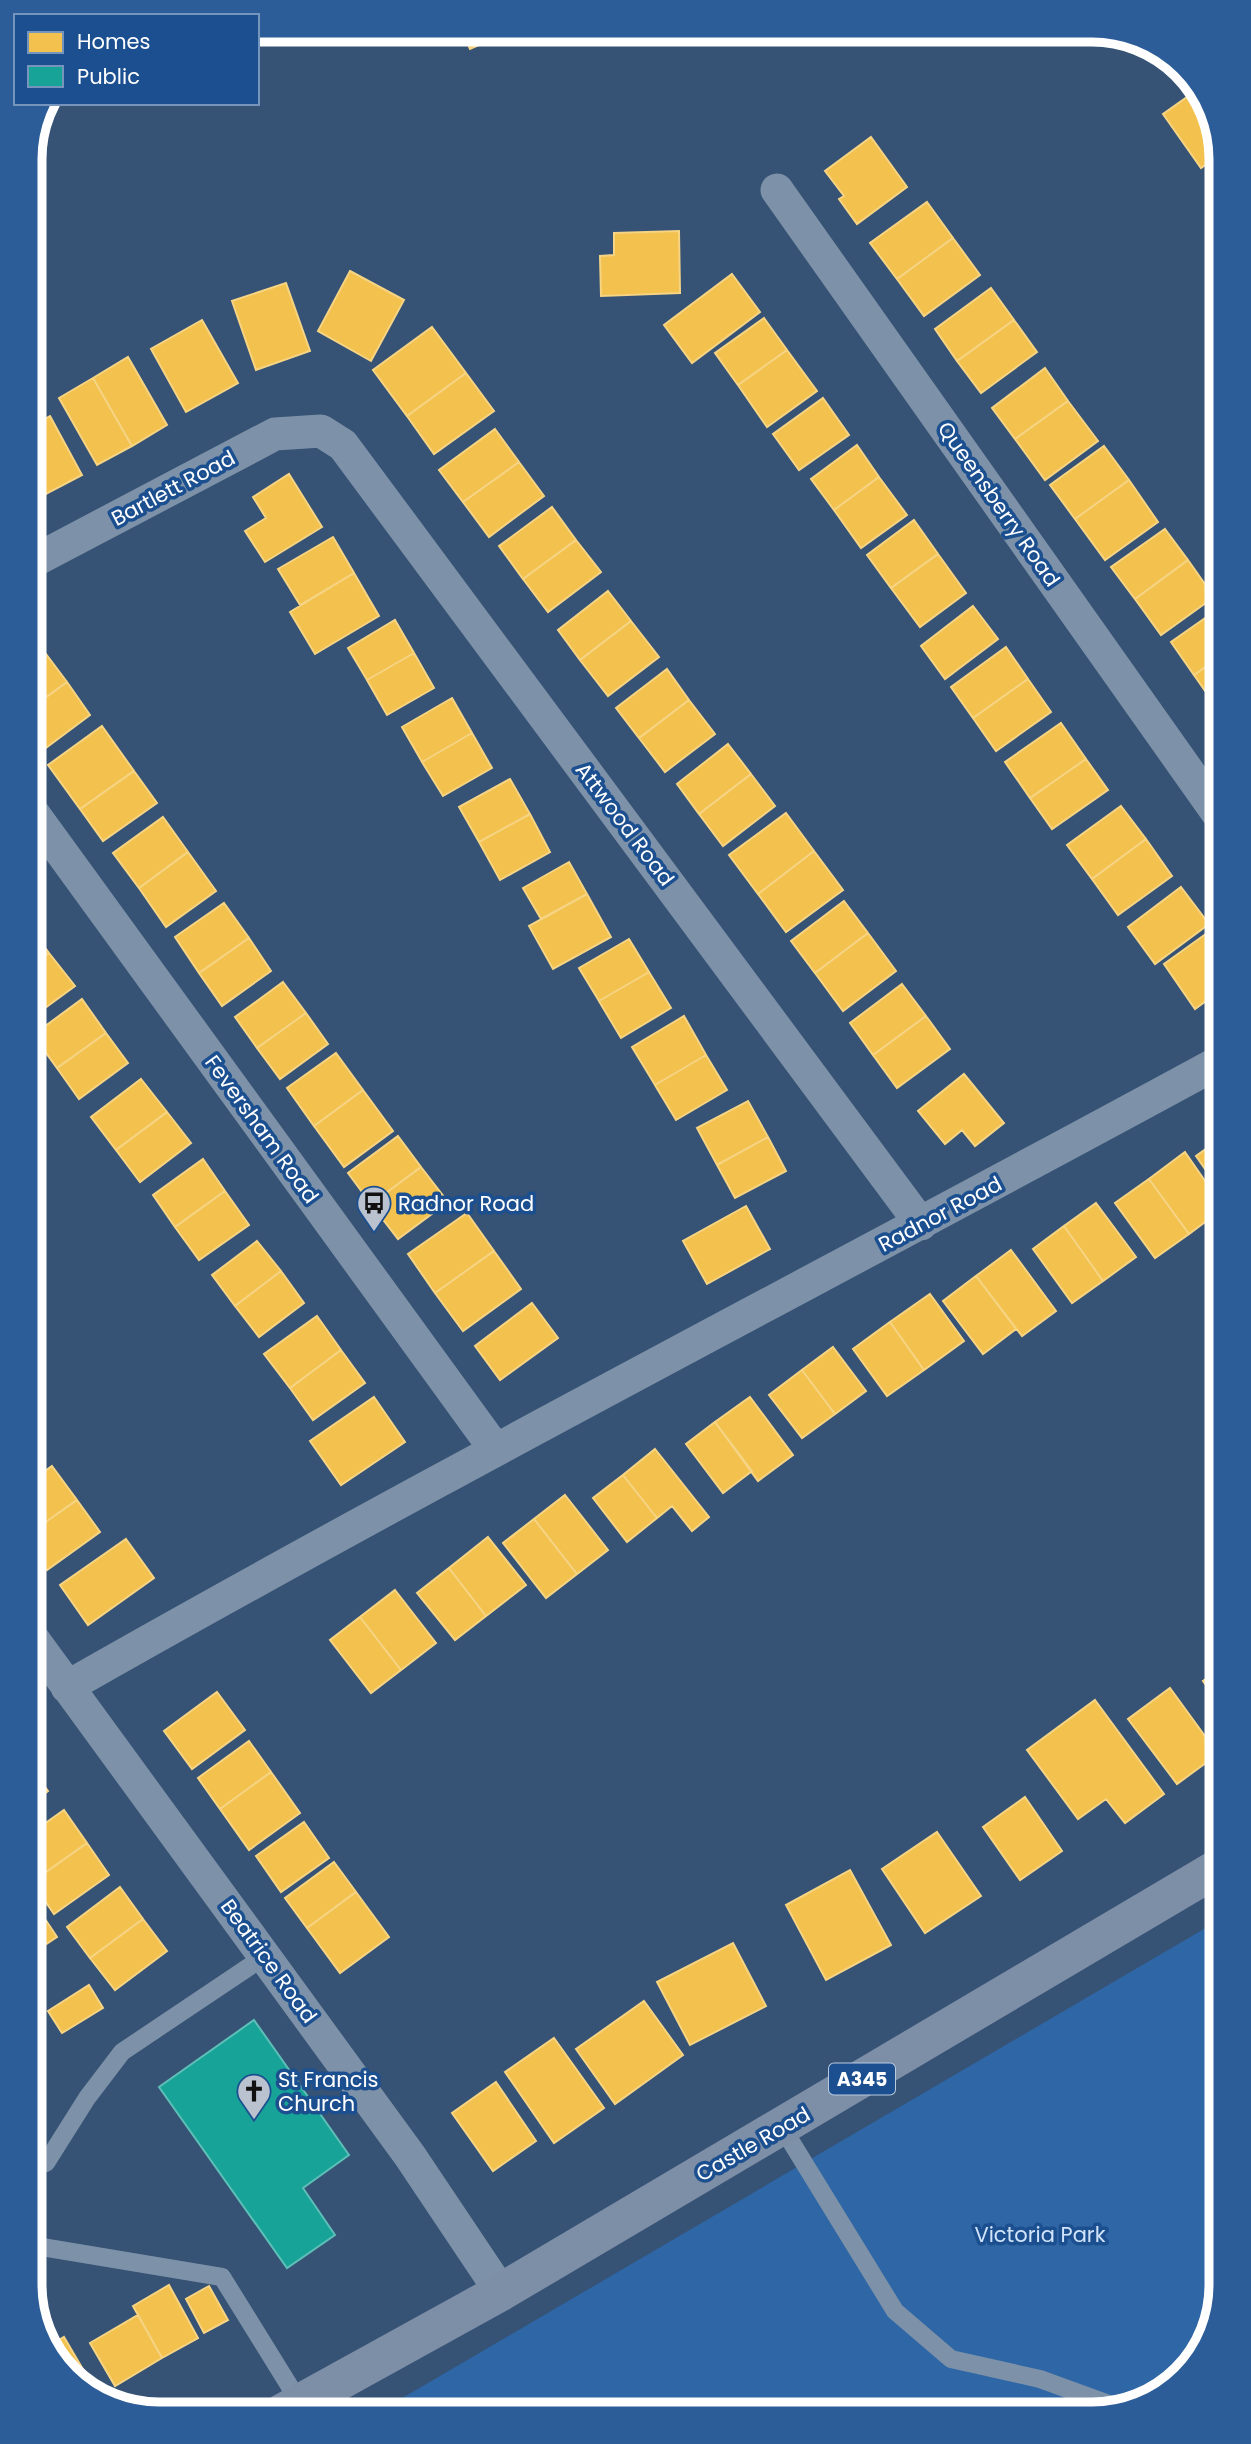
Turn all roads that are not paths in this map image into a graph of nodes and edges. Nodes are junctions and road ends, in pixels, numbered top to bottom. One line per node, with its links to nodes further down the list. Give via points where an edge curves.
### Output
1 (777, 190): 4 (street, Queensberry Road)
2 (321, 431): 3 (street, Bartlett Road, via 275,434); 7 (street, Attwood Road, via 343,445)
3 (42, 557)
4 (1209, 801)
5 (42, 826): 8 (street, Feversham Road)
6 (1209, 1068): 7 (street, Radnor Road)
7 (921, 1224): 8 (street, Radnor Road)
8 (495, 1449): 10 (street, Radnor Road)
9 (42, 1652): 10 (street, Beatrice Road)
10 (67, 1686): 12 (street, Beatrice Road)
11 (1209, 1873): 13 (main road, Castle Road / A345)
12 (265, 1956): 14 (lane, via 122,2052); 16 (street, Beatrice Road, via 410,2156)
13 (782, 2127): 16 (main road, Castle Road / A345); 17 (lane, via 895,2311 951,2359 1040,2379)
14 (46, 2163)
15 (42, 2247): 18 (lane, via 222,2277)
16 (501, 2292): 19 (main road, Castle Road / A345)
17 (1101, 2401)
18 (287, 2402)
19 (301, 2402)

